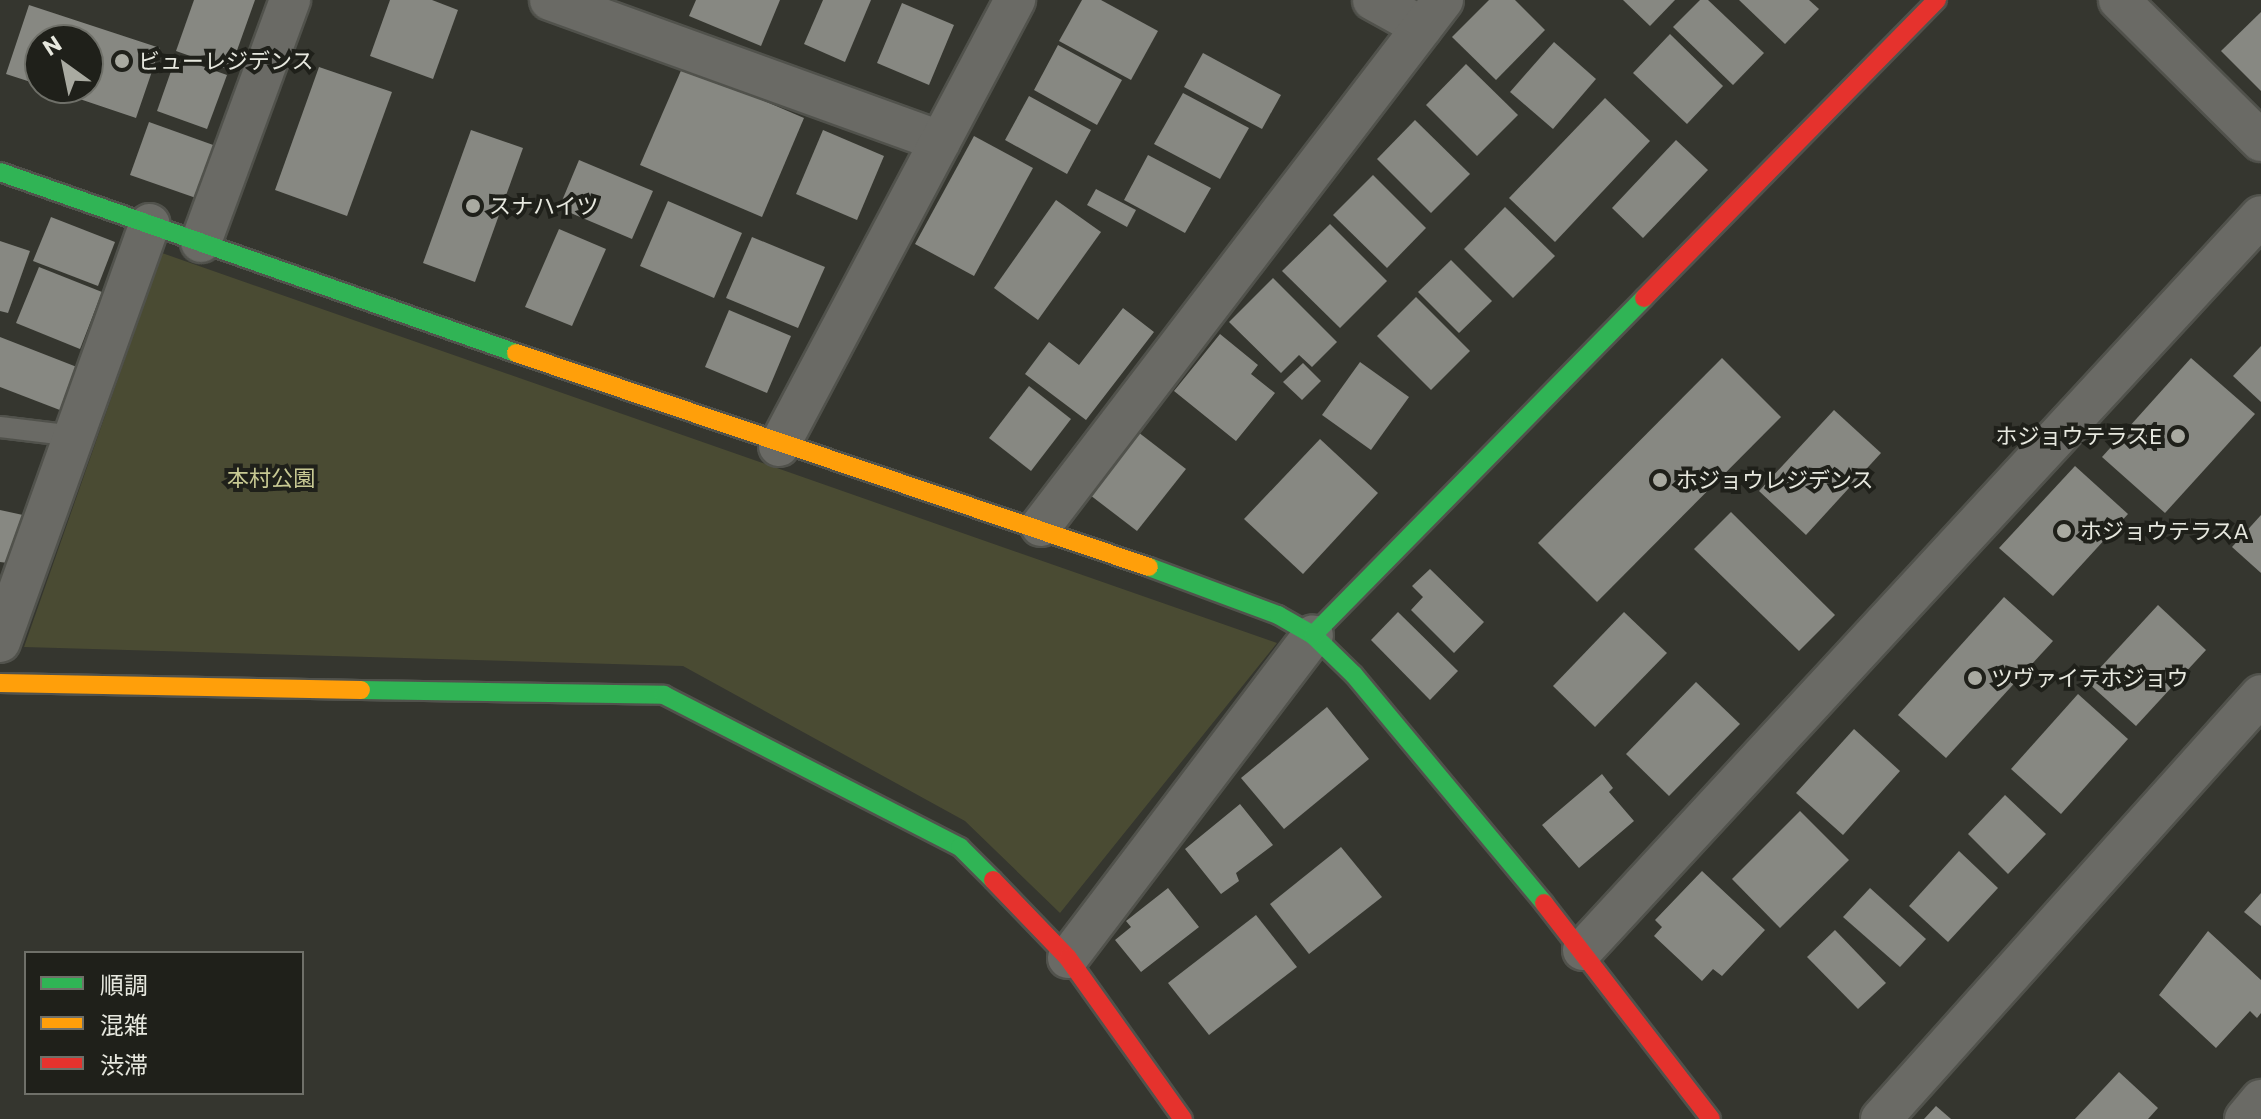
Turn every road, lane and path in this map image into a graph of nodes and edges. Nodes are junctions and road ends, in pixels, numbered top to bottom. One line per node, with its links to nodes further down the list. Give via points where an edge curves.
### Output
1 (290, 0): 13 (street)
2 (550, 0): 8 (street)
3 (1015, 0): 8 (street)
4 (1373, 0): 7 (street)
5 (1937, 0): 18 (street)
6 (2119, 0): 9 (street)
7 (1432, 14): 17 (street)
8 (940, 141): 16 (street)
9 (2261, 141)
10 (0, 172): 12 (street)
11 (2261, 216): 22 (street)
12 (150, 224): 13 (street); 15 (street)
13 (201, 242): 16 (street)
14 (0, 427): 15 (lane)
15 (74, 436): 19 (street)
16 (779, 446): 17 (street)
17 (1041, 526): 18 (street, via 1278,615)
18 (1313, 635): 22 (street, via 1354,675); 23 (street)
19 (0, 642)
20 (0, 683): 23 (street, via 664,695 960,847)
21 (2261, 695): 27 (street)
22 (1583, 950): 26 (street)
23 (1068, 958): 25 (street)
24 (2261, 1100): 28 (street)
25 (1183, 1119)
26 (1711, 1119)
27 (1881, 1119)
28 (2245, 1119)

